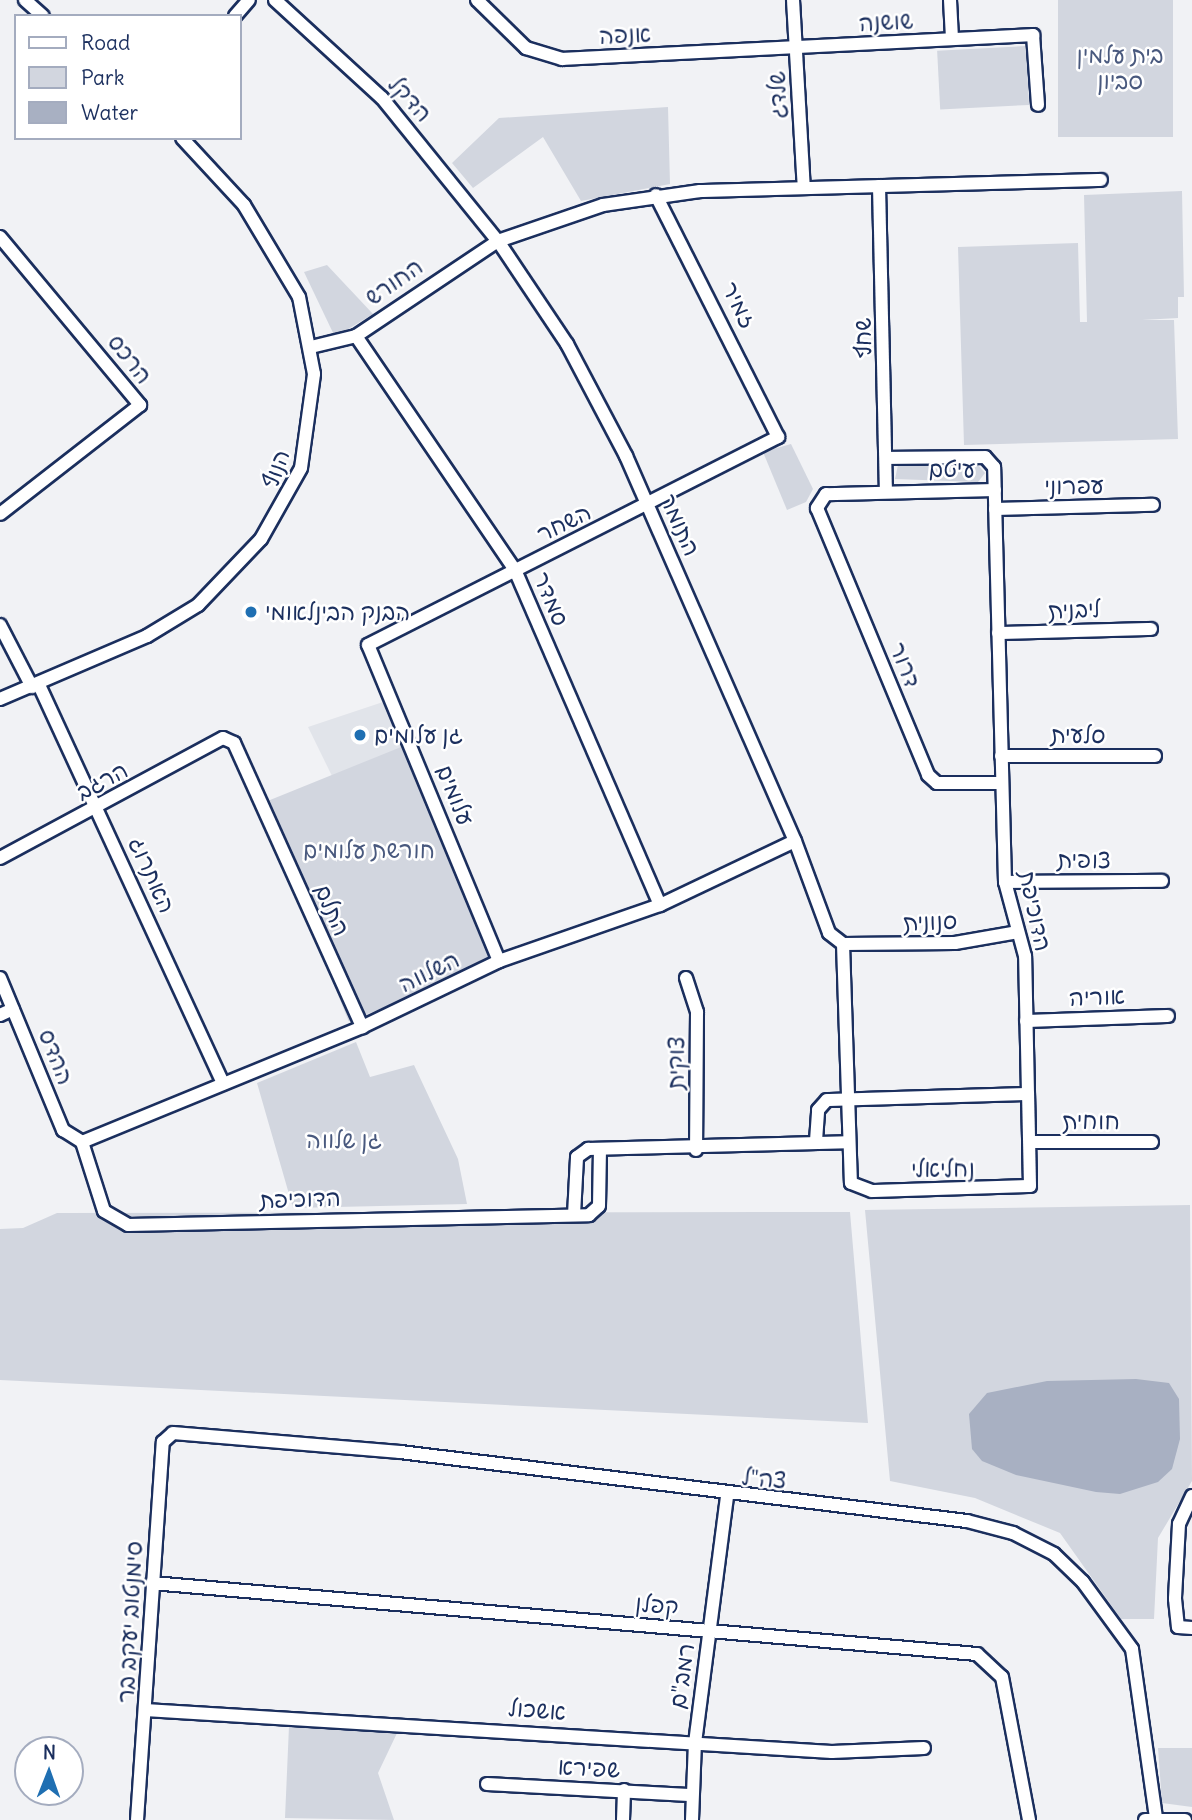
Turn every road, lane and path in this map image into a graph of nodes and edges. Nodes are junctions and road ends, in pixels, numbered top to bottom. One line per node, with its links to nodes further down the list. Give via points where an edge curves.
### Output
1 (25, 0): 7 (street)
2 (249, 0): 8 (street)
3 (275, 0): 18 (street, הדקל, via 382,98)
4 (477, 0): 10 (street, אנפה, via 526,48 550,58)
5 (793, 0): 10 (street, שלדג)
6 (950, 0): 9 (street)
7 (41, 14)
8 (237, 14)
9 (952, 39): 10 (street, שושנה); 11 (street, שושנה, via 1033,35)
10 (796, 47): 15 (street, שלדג)
11 (1038, 105)
12 (183, 140): 20 (street, הנוף, via 272,243 299,298)
13 (1101, 180): 14 (street, החורש)
14 (879, 186): 15 (street, החורש); 22 (street, שחף)
15 (804, 188): 16 (street, החורש)
16 (656, 195): 18 (street, החורש, via 574,213); 21 (street, זמיר)
17 (0, 237): 29 (street, הרכס, via 140,405)
18 (498, 241): 19 (street, החורש); 27 (street, התומר, via 597,398)
19 (356, 336): 20 (street, החורש); 30 (street, סמדר)
20 (311, 347): 35 (street, הנוף, via 312,411 301,468 287,501 246,559 173,622)
21 (778, 437): 27 (street, השחר)
22 (886, 458): 23 (street, שחף); 24 (street, עיטם, via 985,457 994,467)
23 (886, 490): 24 (street, עיטם); 25 (street, עיטם)
24 (995, 490): 28 (street, הדוכיפת)
25 (818, 500): 40 (street, דרור, via 928,775 937,783)
26 (1153, 505): 28 (street, עפרוני)
27 (648, 506): 30 (street, השחר); 42 (street, התומר)
28 (995, 509): 33 (street, הדוכיפת)
29 (0, 514)
30 (516, 570): 34 (street, השחר); 46 (street, סמדר)
31 (0, 625): 35 (street, האתרוג)
32 (1151, 629): 33 (street, ליבנית)
33 (998, 633): 38 (street, הדוכיפת)
34 (368, 645): 49 (street, עלומים)
35 (35, 686): 36 (street, הנוף); 41 (street, האתרוג)
36 (0, 699)
37 (223, 738): 41 (street, הרגב); 56 (street, התלם, via 233,743)
38 (1001, 756): 39 (street, סלעית); 40 (street, הדוכיפת)
39 (1155, 756)
40 (1001, 783): 45 (street, הדוכיפת)
41 (99, 807): 43 (street, הרגב); 57 (street, האתרוג)
42 (795, 841): 46 (street, השלווה); 48 (street, התומר, via 829,933)
43 (0, 858)
44 (1163, 881): 45 (street, צופית)
45 (1005, 882): 47 (street, הדוכיפת)
46 (660, 905): 49 (street, השלווה)
47 (1018, 932): 48 (street, סנונית, via 955,943); 55 (street, הדוכיפת)
48 (843, 944): 59 (street)
49 (499, 961): 56 (street, השלווה)
50 (0, 978): 52 (street, ההדס)
51 (686, 978): 66 (street, צוקית, via 697,1012)
52 (13, 1009): 53 (street); 61 (street, ההדס, via 63,1130)
53 (0, 1015)
54 (1168, 1016): 55 (street, אוריה)
55 (1026, 1021): 58 (street, הדוכיפת)
56 (362, 1027): 57 (street, השלווה)
57 (223, 1084): 61 (street, השלווה)
58 (1028, 1094): 59 (street); 63 (street, הדוכיפת)
59 (847, 1100): 60 (street, via 821,1104); 62 (street)
60 (816, 1141): 62 (street); 66 (street)
61 (82, 1142): 68 (street, הדוכיפת, via 104,1211 128,1225)
62 (847, 1142): 67 (street, נחליאלי, via 856,1189)
63 (1030, 1142): 64 (street, חוחית); 67 (street, הדוכיפת)
64 (1152, 1142)
65 (600, 1149): 66 (street); 68 (street, via 577,1157); 68 (street, via 599,1206 589,1215)
66 (696, 1150)
67 (1030, 1186)
68 (574, 1215)
69 (173, 1433): 70 (street, צה"ל, via 400,1452); 72 (street, סימנטוב יעקב בר, via 163,1442)
70 (727, 1496): 74 (street, רמב"ם); 81 (street, צה"ל, via 967,1521 1054,1554 1083,1582 1132,1649)
71 (1192, 1496): 73 (street, via 1179,1524 1175,1599 1178,1627)
72 (152, 1583): 74 (street, קפלן); 75 (street, סימנטוב יעקב בר)
73 (1192, 1628)
74 (710, 1631): 76 (street, רמב"ם); 85 (street, קפלן, via 990,1660 1002,1677)
75 (145, 1710): 76 (street, אשכול); 82 (street, סימנטוב יעקב בר)
76 (695, 1743): 77 (street, אשכול, via 844,1752); 80 (street, רמב"ם)
77 (924, 1748)
78 (487, 1784): 79 (street, שפירא)
79 (624, 1790): 80 (street, שפירא); 83 (street)
80 (689, 1795): 84 (street, רמב"ם)
81 (1151, 1819): 86 (street)
82 (137, 1820)
83 (623, 1820)
84 (692, 1820)
85 (1029, 1820)
86 (1185, 1820)

